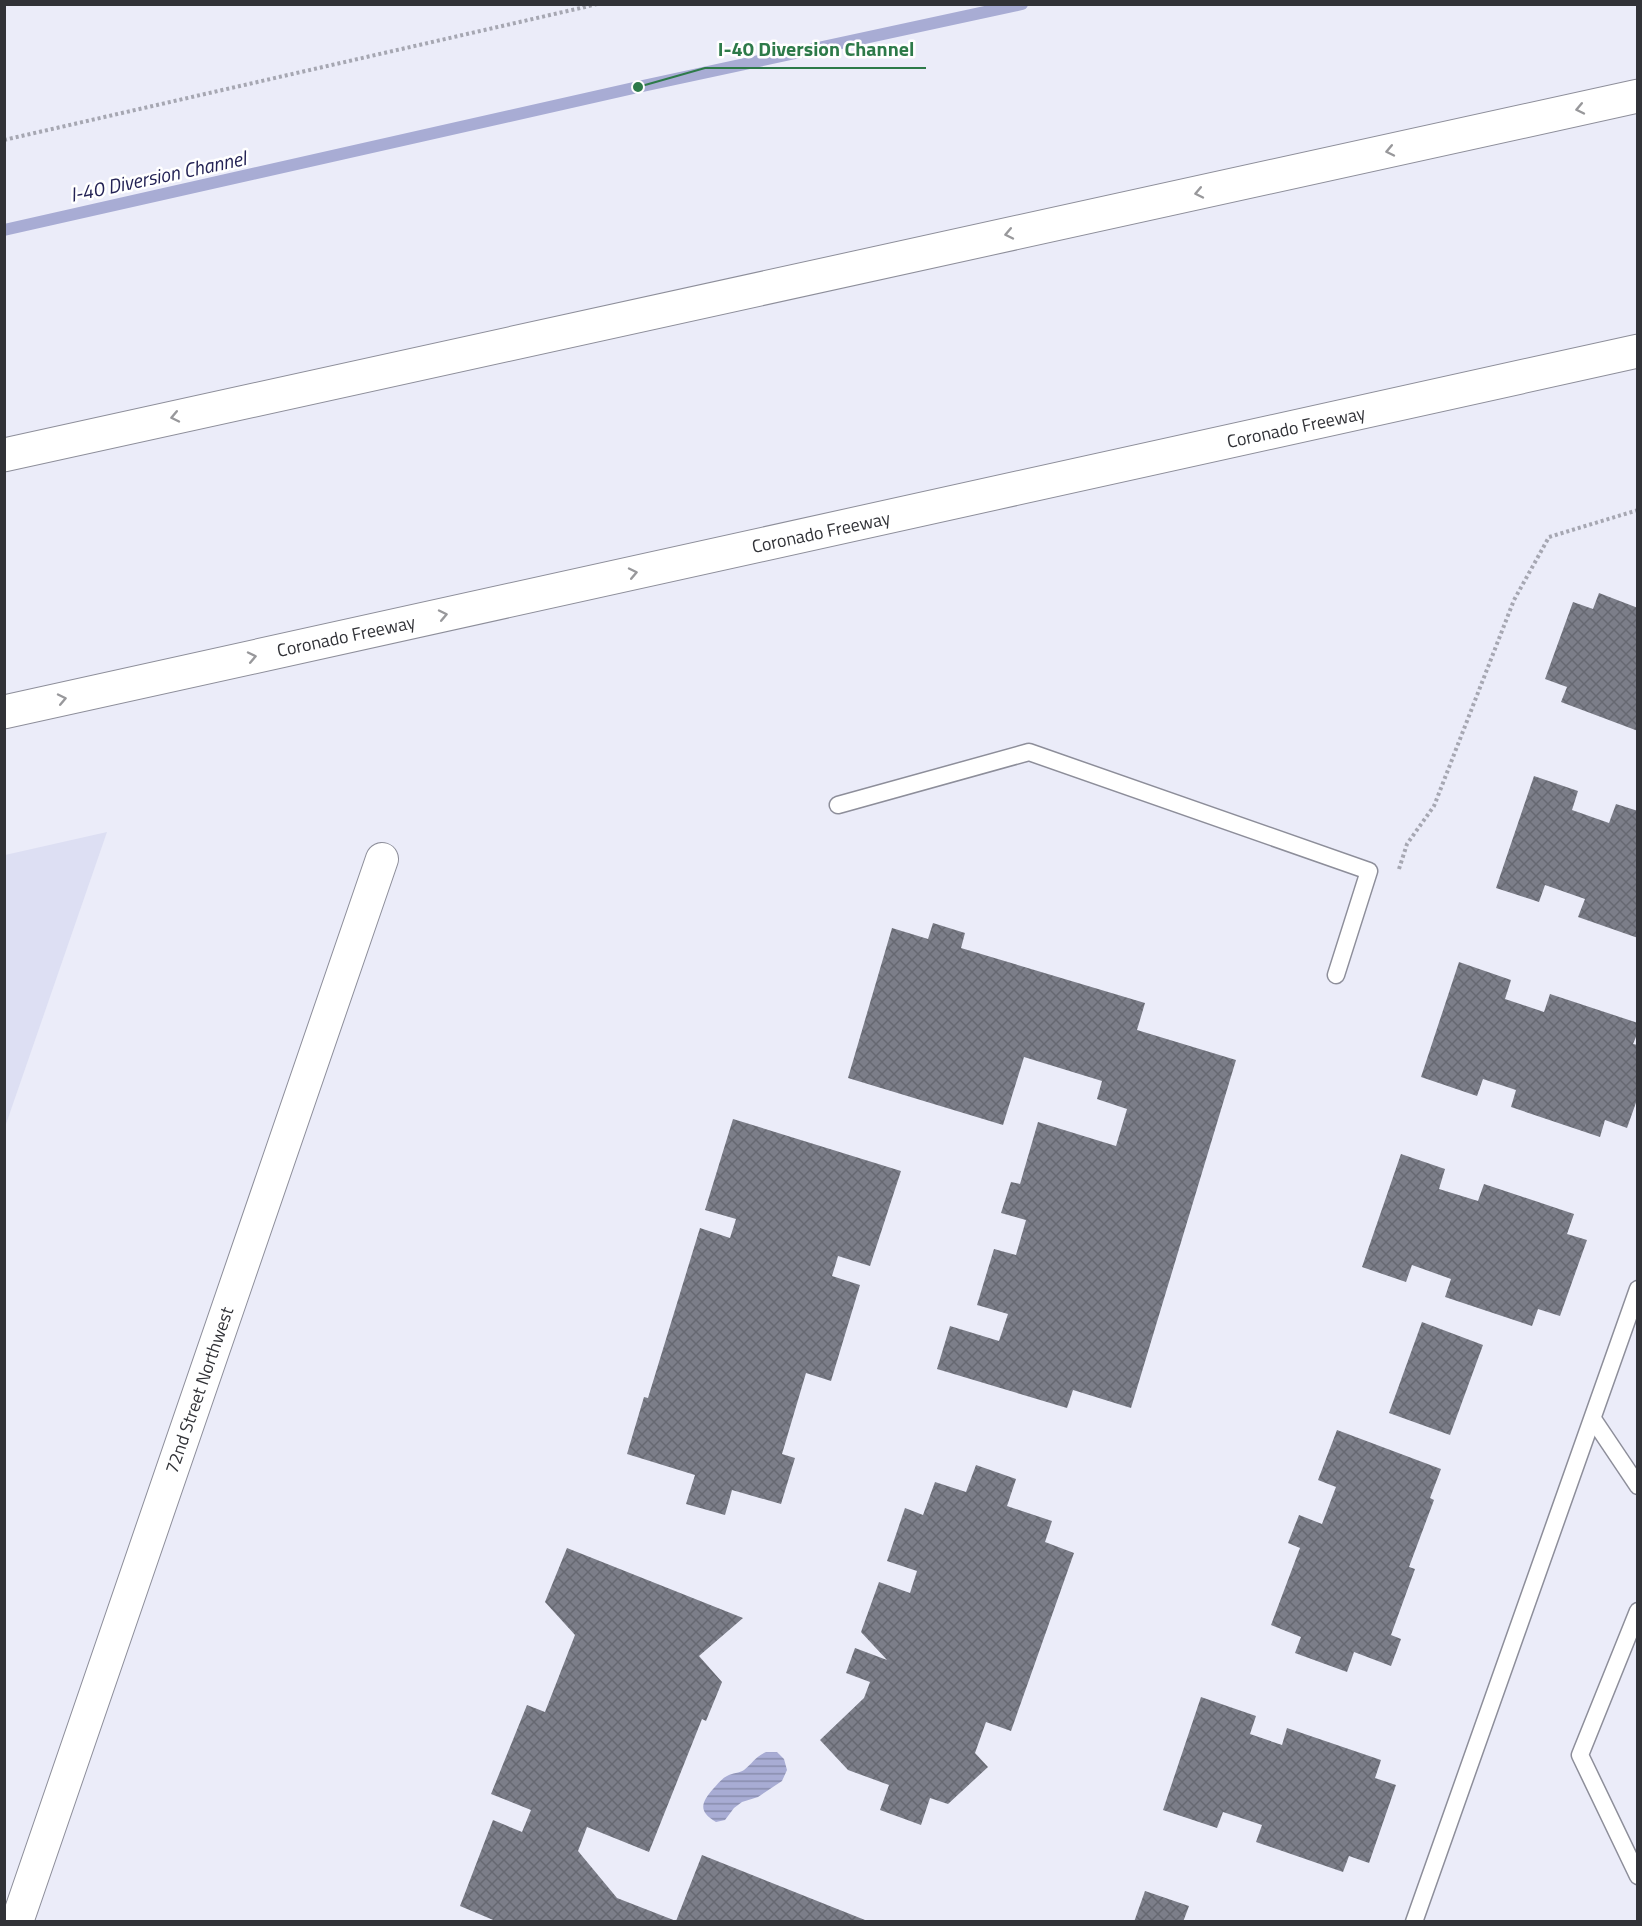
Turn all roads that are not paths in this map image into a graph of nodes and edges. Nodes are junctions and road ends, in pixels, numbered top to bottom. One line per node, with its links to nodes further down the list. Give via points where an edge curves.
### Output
1 (1638, 96): 3 (highway, one-way to 3)
2 (1638, 351): 4 (highway, Coronado Freeway, one-way to 2)
3 (4, 455)
4 (4, 712)
5 (838, 805): 7 (lane, via 1029,752 1369,871)
6 (382, 859): 13 (street, 72nd Street Northwest)
7 (1336, 975)
8 (1638, 1288): 9 (lane)
9 (1593, 1419): 10 (lane); 14 (lane)
10 (1638, 1486)
11 (1638, 1611): 12 (lane, via 1580,1755)
12 (1638, 1876)
13 (17, 1922)
14 (1414, 1922)

